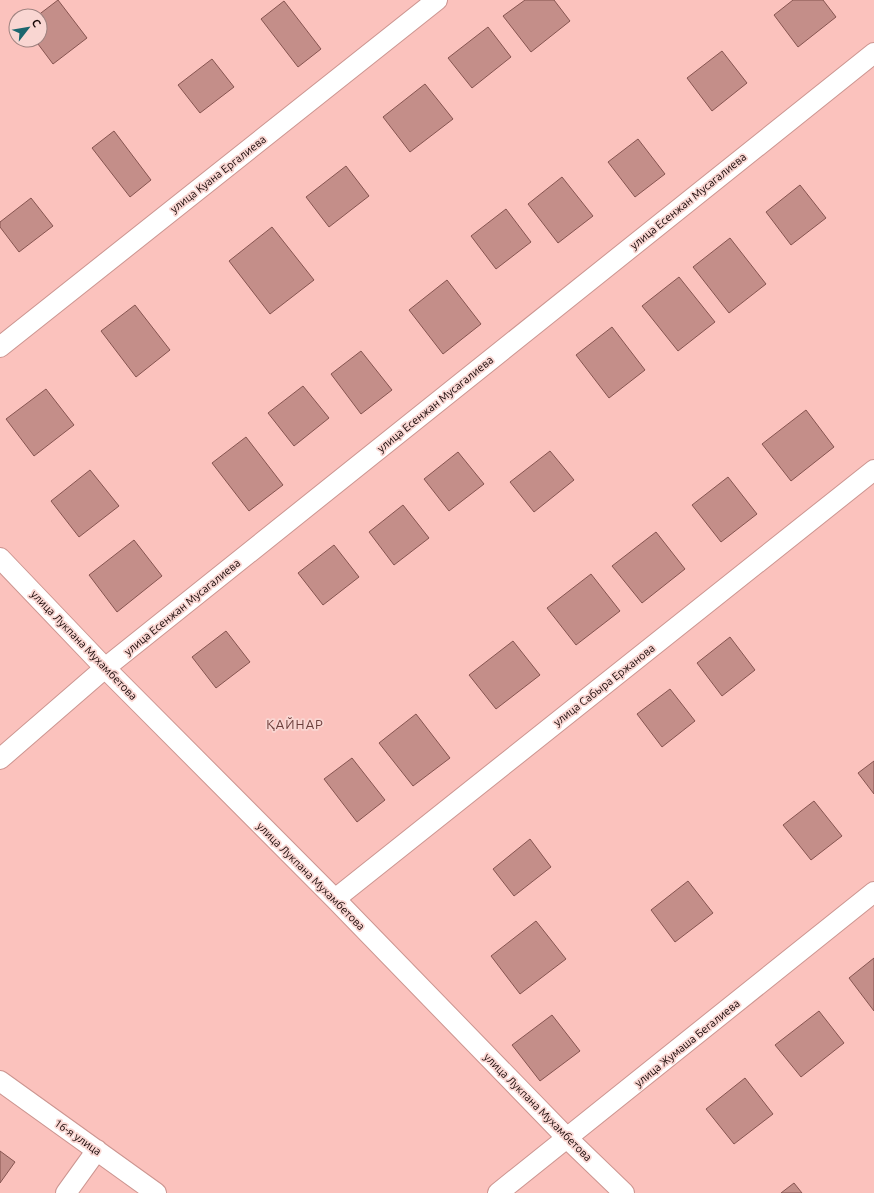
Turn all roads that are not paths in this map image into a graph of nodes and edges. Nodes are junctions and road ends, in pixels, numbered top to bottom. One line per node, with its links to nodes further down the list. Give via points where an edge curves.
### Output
1 (437, 0): 3 (street, улица Куана Ергалиева)
2 (874, 53): 6 (street, улица Есенжан Мусагалиева)
3 (0, 347)
4 (874, 470): 9 (street, улица Сабыра Ержанова)
5 (0, 558): 6 (street, улица Лукпана Мухамбетова)
6 (105, 668): 7 (street, улица Есенжан Мусагалиева); 9 (street, улица Лукпана Мухамбетова)
7 (0, 759)
8 (874, 892): 11 (street, улица Жумаша Бегалиева)
9 (334, 899): 11 (street, улица Лукпана Мухамбетова)
10 (0, 1081): 12 (street, 16-я улица)
11 (568, 1139): 15 (street, улица Жумаша Бегалиева); 16 (street, улица Лукпана Мухамбетова)
12 (97, 1150): 13 (street); 14 (street, 16-я улица)
13 (66, 1193)
14 (156, 1193)
15 (498, 1193)
16 (624, 1193)

